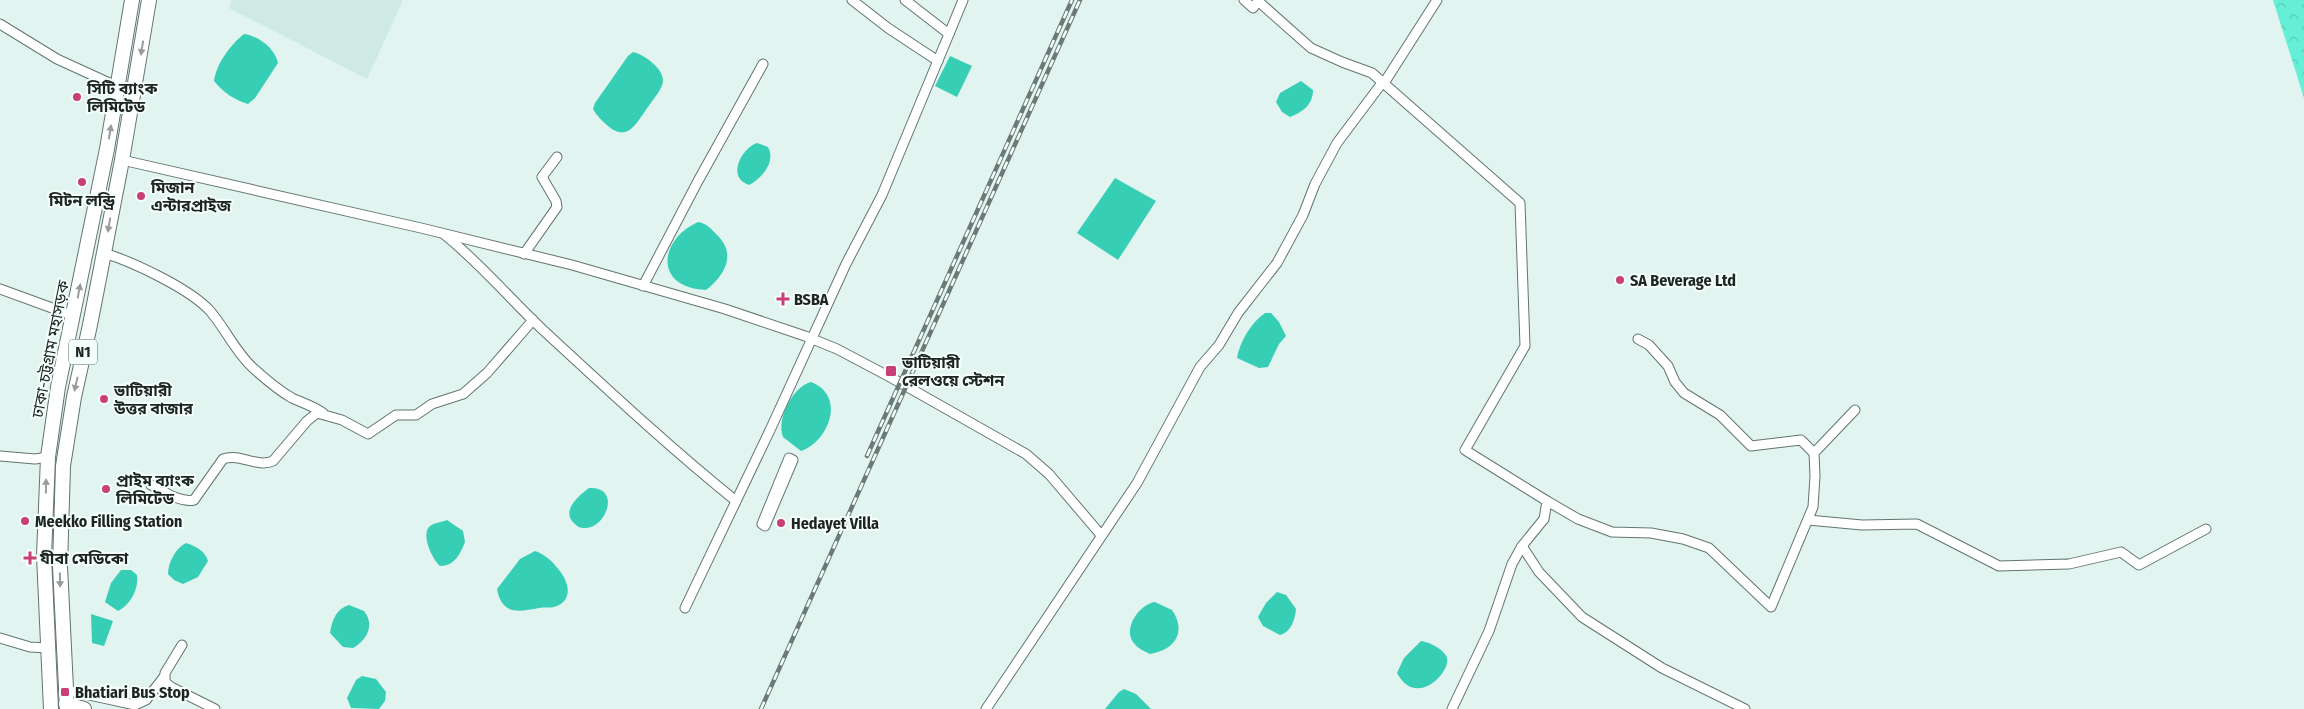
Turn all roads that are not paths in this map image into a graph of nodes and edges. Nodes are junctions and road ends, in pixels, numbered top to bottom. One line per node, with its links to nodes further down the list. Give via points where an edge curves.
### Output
1 (132, 0): 13 (main road, ঢাকা-চট্টগ্রাম মহাসড়ক / N1)
2 (149, 0): 15 (main road, N1, one-way to 15)
3 (852, 0): 10 (street)
4 (905, 0): 9 (street)
5 (963, 0): 9 (street)
6 (1244, 0): 12 (street, via 1253,8 1258,1 1311,48 1372,74)
7 (1437, 0): 12 (street)
8 (0, 24): 13 (street, via 58,59)
9 (949, 34): 10 (street)
10 (938, 61): 23 (street, via 882,195 846,264)
11 (764, 64): 19 (street)
12 (1382, 82): 33 (street, via 1520,203 1525,346 1465,450); 36 (street, via 1337,143 1277,263 1200,367 1155,453)
13 (116, 86): 21 (main road, ঢাকা-চট্টগ্রাম মহাসড়ক / N1, one-way to 13)
14 (557, 157): 18 (street, via 542,177 557,207)
15 (122, 160): 16 (street); 17 (main road, N1, one-way to 17)
16 (443, 233): 18 (street); 22 (street, via 488,273)
17 (104, 253): 26 (street, via 195,297 213,314 252,368 291,397); 43 (main road, N1, one-way to 43, via 63,466 60,566)
18 (524, 254): 19 (street)
19 (643, 286): 23 (street)
20 (0, 290): 21 (street)
21 (74, 316): 29 (main road, ঢাকা-চট্টগ্রাম মহাসড়ক / N1, via 58,387)
22 (533, 320): 26 (street, via 488,373 463,394 432,404 416,416 390,417 368,434); 32 (street)
23 (813, 339): 32 (street); 36 (street, via 907,386 1026,454 1049,474)
24 (1638, 339): 27 (street, via 1649,345 1668,366 1684,393 1720,415 1751,446 1801,440)
25 (1855, 410): 27 (street)
26 (325, 415): 31 (street, via 317,413 311,416 273,462 266,464 237,457 223,459 194,500 179,499)
27 (1814, 452): 34 (street, via 1813,507)
28 (0, 456): 29 (street)
29 (48, 457): 41 (main road, ঢাকা-চট্টগ্রাম মহাসড়ক / N1, one-way to 29, via 44,556)
30 (793, 460): 30 (street, via 790,468 765,526 762,524 789,458)
31 (151, 485)
32 (736, 501): 38 (street)
33 (1547, 501): 34 (street, via 1578,519 1612,532 1651,533 1709,548 1771,606); 37 (street, via 1544,519)
34 (1808, 520): 35 (street, via 1862,525 1917,524 1999,566 2069,564 2120,552 2139,565)
35 (2206, 529)
36 (1101, 535): 47 (street)
37 (1522, 546): 48 (street, via 1512,564 1489,630); 49 (street, via 1539,572 1582,617 1662,668)
38 (685, 608)
39 (0, 638): 41 (street, via 30,647)
40 (182, 645): 42 (street)
41 (49, 648): 44 (main road, ঢাকা-চট্টগ্রাম মহাসড়ক / N1)
42 (164, 677): 43 (street, via 146,700 135,706); 46 (street, via 171,687)
43 (66, 701): 45 (main road)
44 (51, 709)
45 (84, 709)
46 (215, 709)
47 (986, 709)
48 (1452, 709)
49 (1745, 709)

